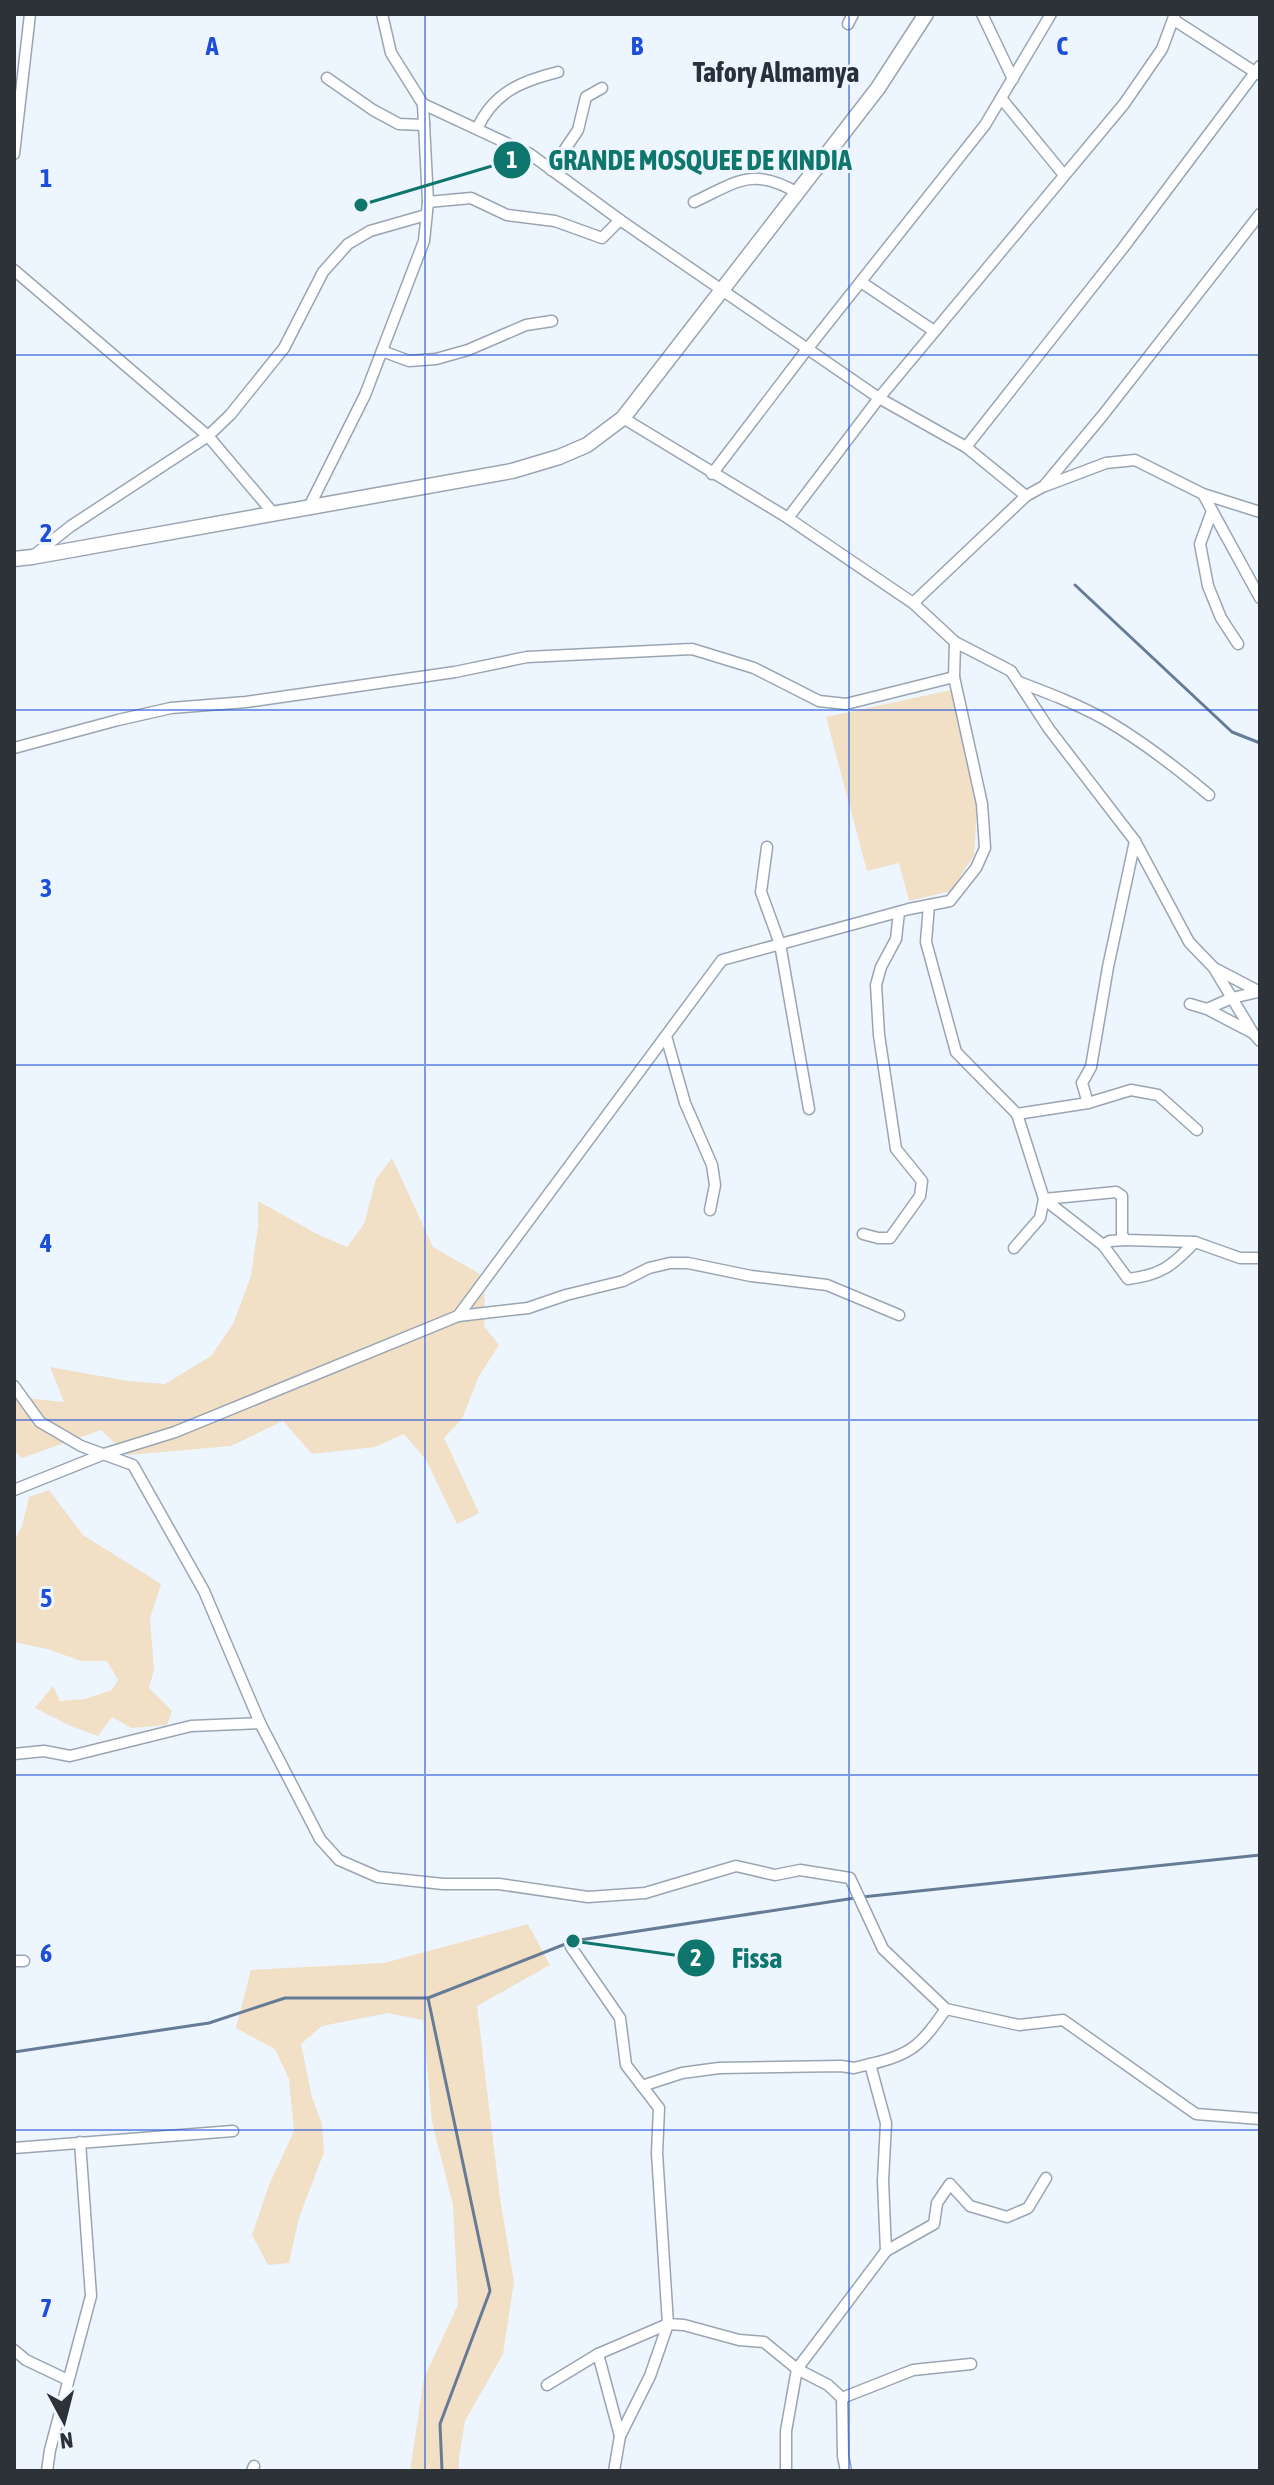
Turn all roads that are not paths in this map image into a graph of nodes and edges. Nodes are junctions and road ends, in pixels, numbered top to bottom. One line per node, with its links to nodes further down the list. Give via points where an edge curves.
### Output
1 (30, 14): 16 (street)
2 (382, 14): 13 (street, via 391,53)
3 (926, 14): 19 (main road)
4 (982, 14): 10 (street)
5 (1051, 14): 10 (street)
6 (1175, 17): 7 (street); 18 (street, via 1162,49 1124,104)
7 (1258, 71): 35 (street)
8 (558, 72): 15 (street, via 528,80 490,105)
9 (327, 78): 14 (street, via 399,124)
10 (1013, 79): 12 (street)
11 (602, 88): 17 (street, via 586,97 578,130)
12 (1001, 98): 18 (street); 26 (street)
13 (423, 104): 14 (street); 15 (street)
14 (424, 125): 20 (street)
15 (477, 129): 17 (street)
16 (14, 154)
17 (551, 170): 24 (street)
18 (1064, 175): 29 (street)
19 (798, 193): 21 (street, via 778,181 745,178); 27 (main road)
20 (428, 202): 23 (street); 24 (street, via 471,198 507,215 555,221 602,238)
21 (694, 202)
22 (1260, 214): 37 (street)
23 (426, 215): 31 (street, via 424,241); 34 (street, via 370,231 348,244 323,272 284,348)
24 (620, 220): 27 (street)
25 (14, 270): 34 (street)
26 (861, 282): 29 (street); 30 (street)
27 (723, 291): 30 (street); 33 (main road)
28 (552, 321): 31 (street, via 526,325 436,359 409,361)
29 (934, 331): 32 (street)
30 (808, 348): 32 (street); 36 (street)
31 (382, 351): 40 (street)
32 (879, 398): 35 (street); 44 (street)
33 (623, 418): 36 (street); 40 (main road, via 587,445 512,471)
34 (208, 436): 43 (street); 45 (street)
35 (966, 447): 39 (street)
36 (712, 474): 44 (street)
37 (1044, 486): 38 (street, via 1106,463 1135,460); 39 (street)
38 (1203, 494): 41 (street); 42 (street)
39 (1026, 496): 48 (street)
40 (309, 507): 43 (main road)
41 (1212, 511): 47 (street); 50 (street, via 1200,544 1208,586)
42 (1260, 512)
43 (274, 514): 45 (main road)
44 (788, 518): 48 (street)
45 (32, 557): 46 (main road)
46 (14, 559)
47 (1260, 598)
48 (913, 603): 49 (street)
49 (955, 642): 51 (street); 52 (street, via 1011,671)
50 (1238, 644)
51 (954, 677): 53 (street, via 846,704 819,701 754,668 692,649 527,657 246,702 171,708); 57 (street, via 982,804 985,848 950,901)
52 (1017, 681): 54 (street, via 1107,721); 55 (street)
53 (14, 748)
54 (1209, 795)
55 (1135, 841): 60 (street, via 1189,942); 67 (street, via 1091,1067 1082,1083)
56 (767, 847): 59 (street, via 761,892)
57 (929, 905): 58 (street); 69 (street, via 926,942 956,1052)
58 (899, 912): 59 (street); 73 (street, via 896,939 876,985 879,1035 896,1149 922,1181 920,1196 890,1238)
59 (780, 944): 65 (street, via 722,960); 68 (street)
60 (1214, 968): 61 (street); 62 (street)
61 (1259, 992): 62 (street)
62 (1232, 998): 64 (street); 66 (street)
63 (1190, 1004): 64 (street)
64 (1207, 1009): 66 (street)
65 (666, 1036): 72 (street, via 685,1103 712,1165); 80 (street)
66 (1256, 1037)
67 (1088, 1103): 69 (street); 70 (street, via 1131,1090 1158,1095)
68 (809, 1109)
69 (1017, 1114): 71 (street)
70 (1197, 1130)
71 (1044, 1199): 74 (street, via 1116,1192 1122,1196); 76 (street); 77 (street, via 1040,1218)
72 (710, 1210)
73 (863, 1234)
74 (1126, 1240): 75 (street); 76 (street)
75 (1195, 1242): 76 (street, via 1153,1276 1128,1279); 78 (street, via 1240,1258)
76 (1103, 1245)
77 (1014, 1248)
78 (1260, 1258)
79 (899, 1315): 80 (street, via 827,1285 670,1263 528,1308)
80 (458, 1316): 82 (street, via 175,1432)
81 (14, 1386): 82 (street, via 40,1422)
82 (104, 1454): 83 (street); 84 (street, via 133,1465 204,1591)
83 (14, 1490)
84 (260, 1723): 85 (street, via 191,1726 70,1756 44,1751); 87 (street, via 320,1839 339,1860 378,1877 499,1884 588,1897 645,1893 736,1866 775,1875 800,1870 850,1878 883,1949)
85 (14, 1754)
86 (571, 1947): 89 (street, via 620,2018 626,2065)
87 (946, 2009): 88 (street, via 922,2042 893,2060); 90 (street, via 1019,2025 1063,2020 1196,2114)
88 (870, 2064): 89 (street, via 719,2068); 95 (street, via 886,2123)
89 (642, 2086): 96 (street, via 659,2108)
90 (1260, 2119)
91 (233, 2131): 92 (street)
92 (80, 2142): 93 (street); 101 (street, via 91,2296)
93 (14, 2148)
94 (1046, 2178): 95 (street, via 1028,2208 1007,2217 970,2206 950,2184 937,2203 934,2224)
95 (886, 2251): 100 (street)
96 (668, 2324): 98 (street); 100 (street, via 764,2342); 104 (street)
97 (14, 2350): 101 (street)
98 (598, 2354): 102 (street); 104 (street)
99 (971, 2364): 103 (street, via 913,2370)
100 (797, 2369): 103 (street); 107 (street, via 786,2431)
101 (68, 2380): 105 (street)
102 (547, 2385)
103 (842, 2398): 108 (street)
104 (620, 2436): 106 (street)
105 (47, 2471)
106 (614, 2471)
107 (786, 2471)
108 (846, 2471)

